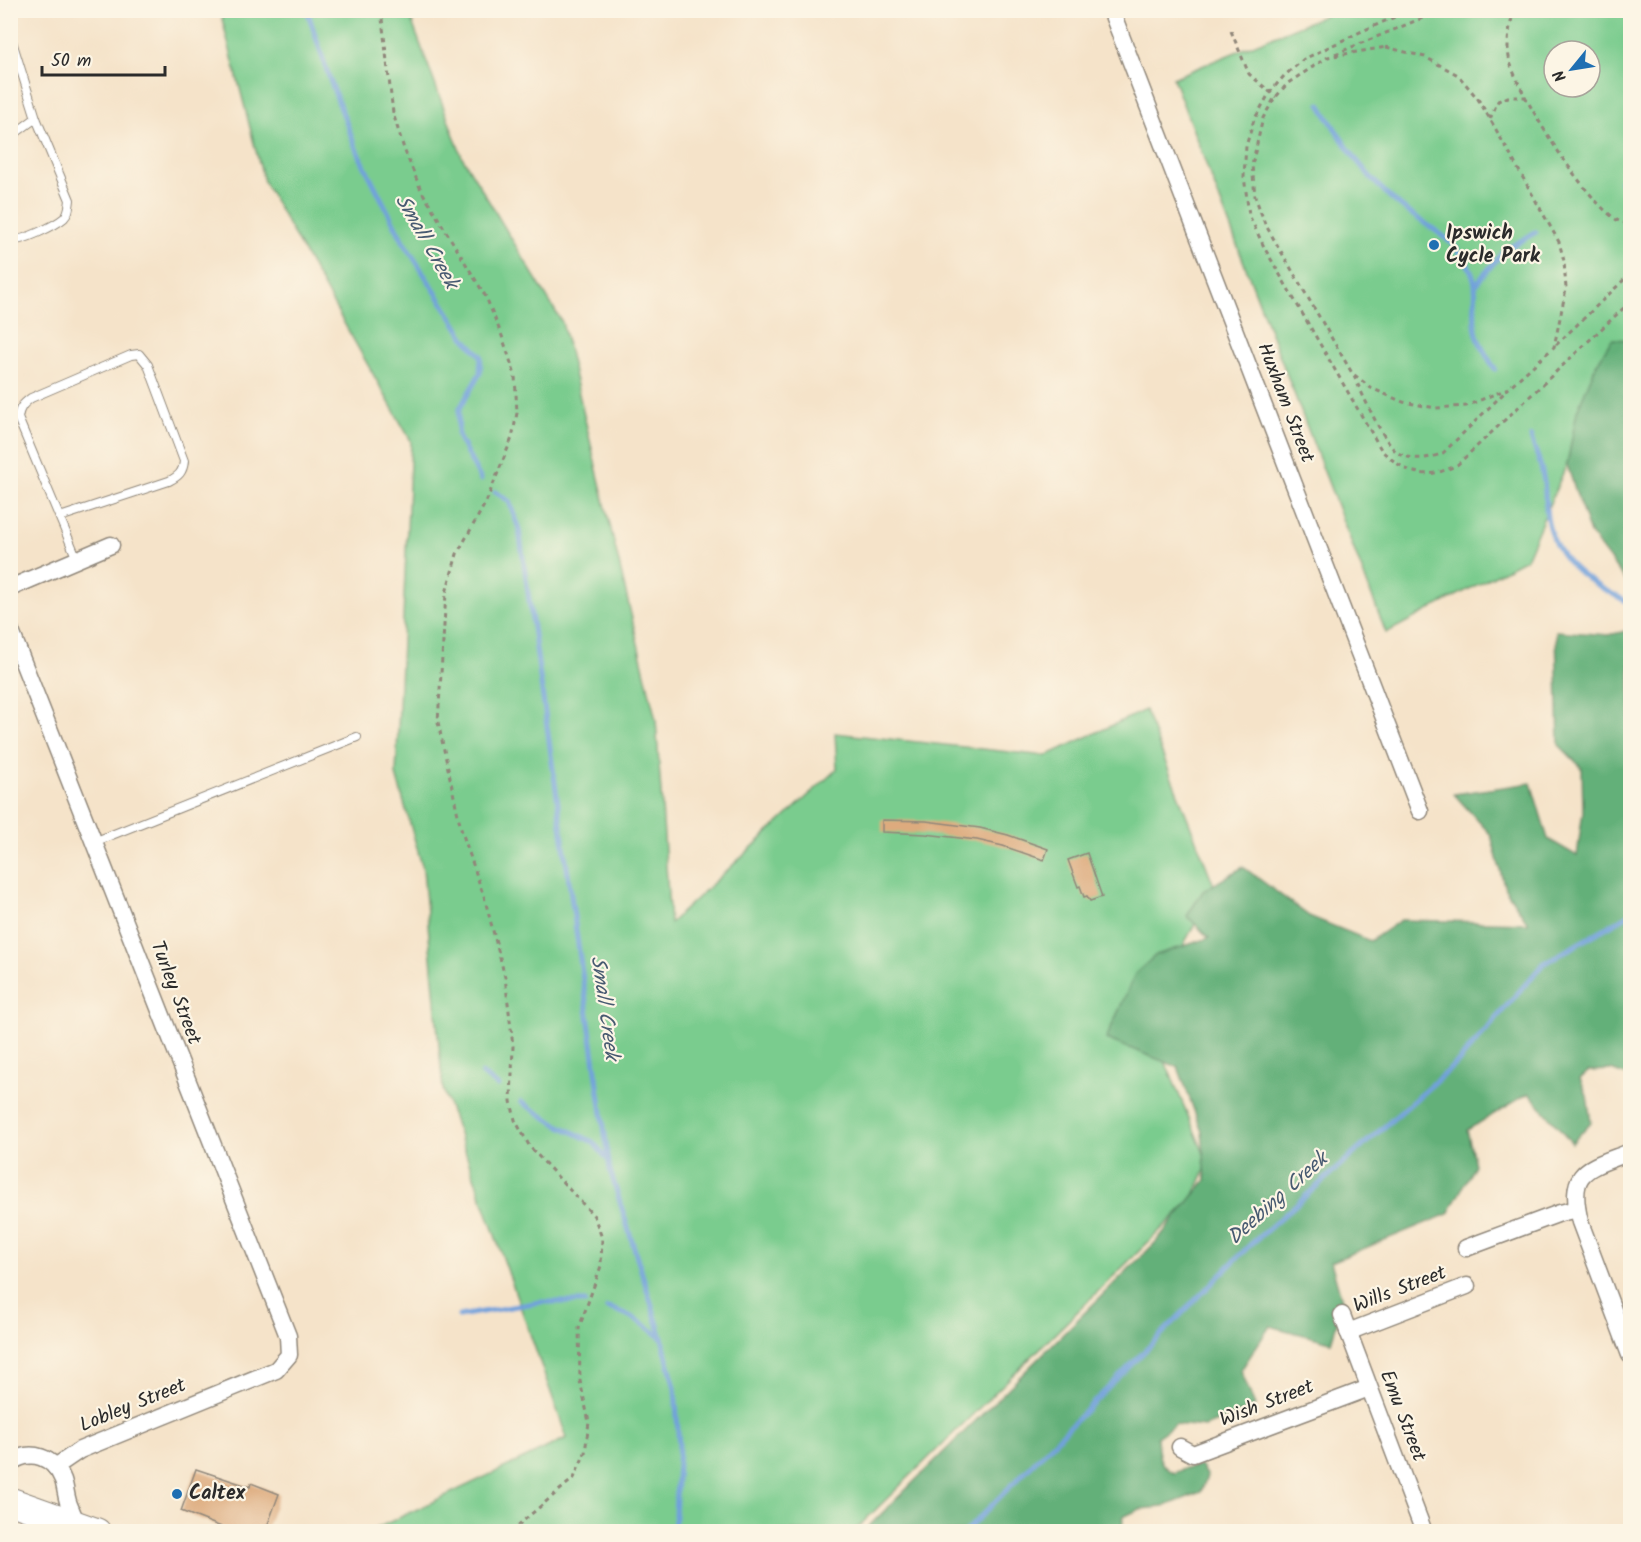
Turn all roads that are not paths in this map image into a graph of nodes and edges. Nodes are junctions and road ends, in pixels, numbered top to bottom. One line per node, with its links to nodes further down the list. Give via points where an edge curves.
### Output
1 (1111, 10): 12 (street, Huxham Street)
2 (10, 35): 3 (lane)
3 (36, 118): 4 (lane); 5 (lane, via 70,200 69,211 63,219 35,233 16,242)
4 (10, 137)
5 (10, 240)
6 (60, 517): 6 (lane, via 18,418 19,410 31,398 139,354 152,376 184,461 183,470 169,481); 8 (lane)
7 (111, 545): 8 (street)
8 (77, 559): 9 (street)
9 (10, 588)
10 (10, 629): 13 (street, Turley Street)
11 (357, 737): 13 (lane)
12 (1420, 811)
13 (94, 842): 21 (street, Turley Street, via 288,1336 289,1355)
14 (1630, 1152): 15 (street, via 1588,1170 1578,1179)
15 (1577, 1209): 16 (street); 20 (street)
16 (1466, 1248)
17 (1467, 1286): 19 (street, Wills Street)
18 (1342, 1315): 19 (street, Emu Street)
19 (1348, 1332): 22 (street, Emu Street)
20 (1630, 1355)
21 (276, 1370): 25 (street, Lobley Street, via 88,1446)
22 (1369, 1388): 23 (street, Wish Street, via 1193,1454); 28 (street, Emu Street)
23 (1180, 1447)
24 (12, 1456): 25 (street, via 36,1455)
25 (56, 1467): 27 (street, via 70,1508)
26 (10, 1501): 27 (main road)
27 (87, 1528)
28 (1424, 1532)

